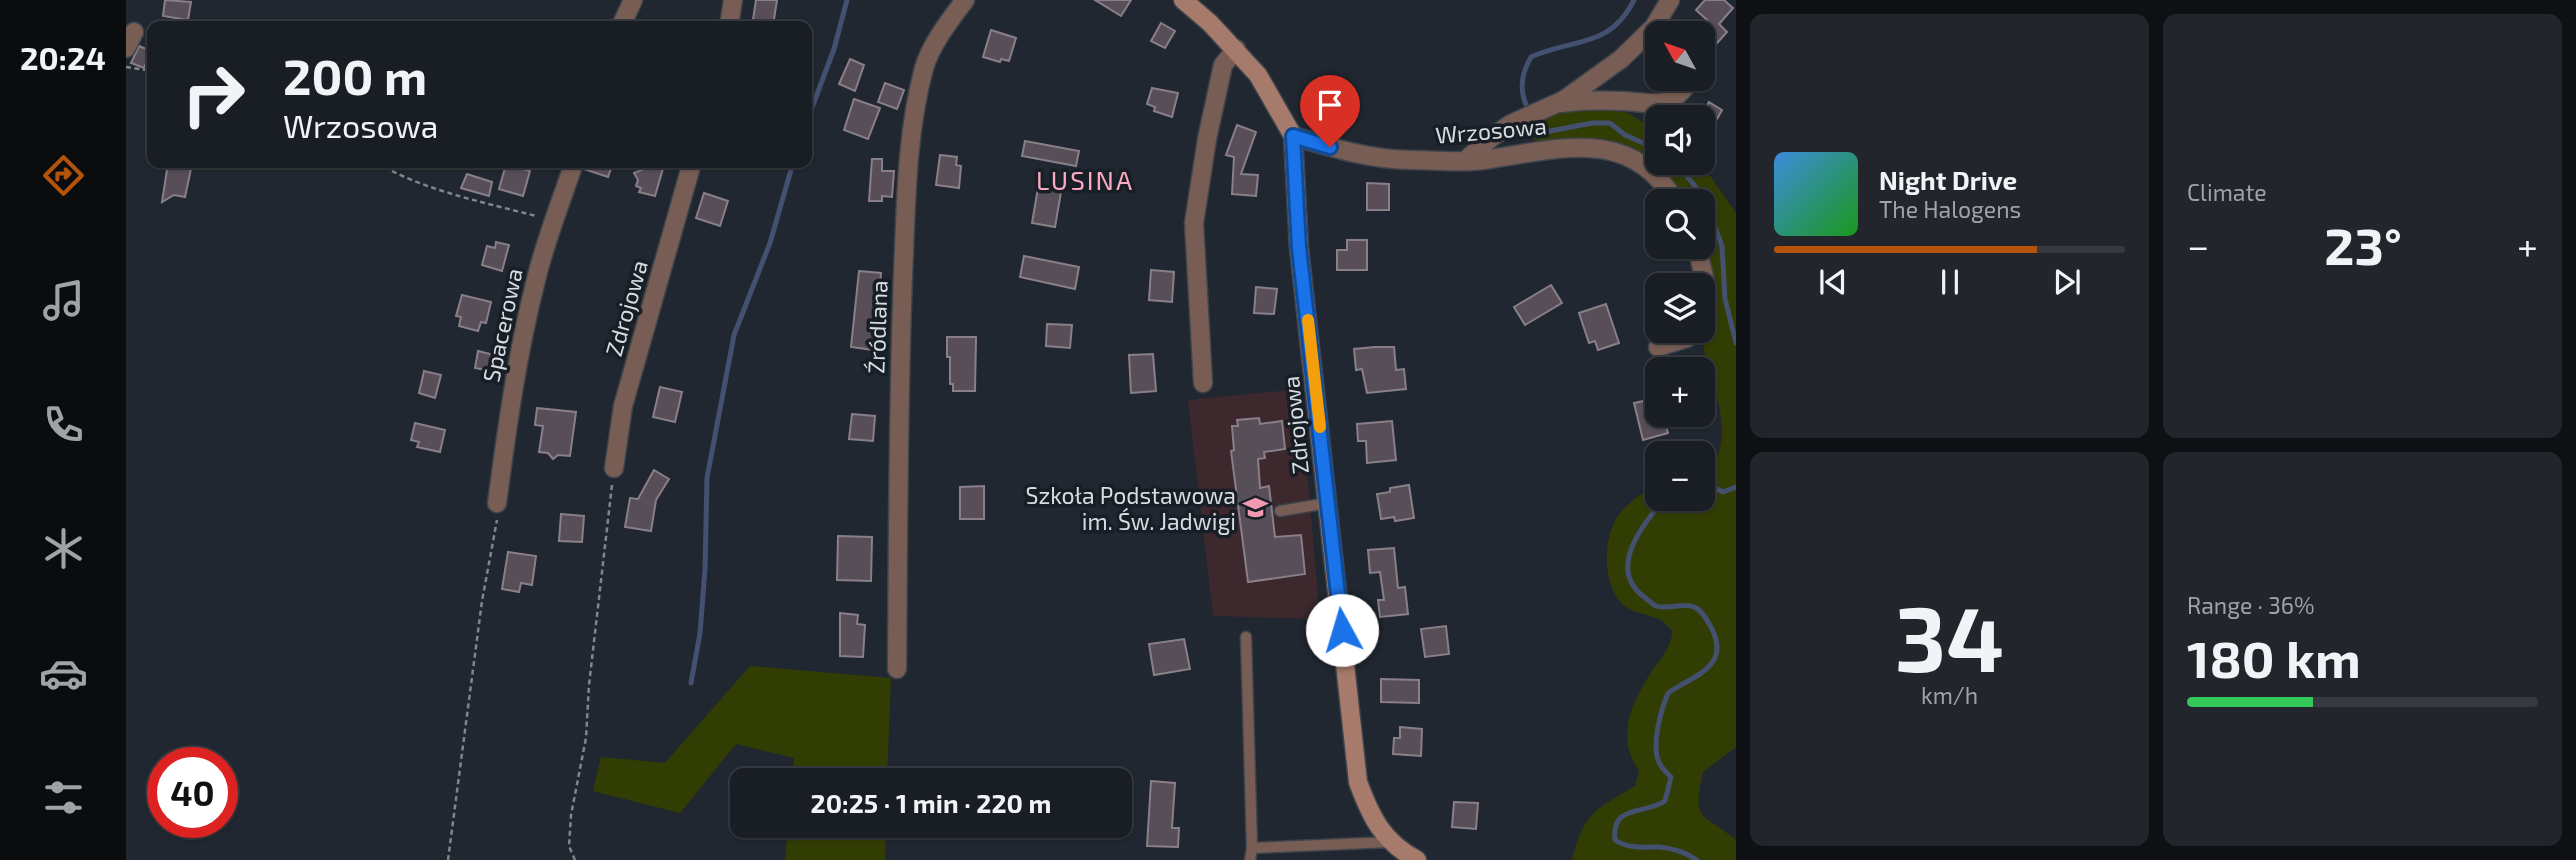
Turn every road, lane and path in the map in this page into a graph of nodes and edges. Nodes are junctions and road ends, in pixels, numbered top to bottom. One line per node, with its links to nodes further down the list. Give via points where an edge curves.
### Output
1 (633, 0): 6 (street)
2 (733, 0): 7 (street)
3 (965, 0): 28 (street, Źródlana, via 925,65 913,127 897,418)
4 (1183, 0): 8 (street, Zdrojowa)
5 (1670, 0): 12 (street, via 1641,42)
6 (623, 21)
7 (730, 21)
8 (1236, 49): 13 (street, Zdrojowa, via 1258,75); 22 (street, via 1223,65 1194,223)
9 (126, 67): 10 (path)
10 (147, 70)
11 (1682, 91): 12 (street, via 1656,104 1578,101)
12 (1549, 107): 14 (street, via 1492,137)
13 (1293, 136): 14 (street, Wrzosowa, via 1349,153); 25 (street, Zdrojowa, via 1299,248)
14 (1466, 160): 18 (street, Wrzosowa, via 1549,148 1611,149 1643,163)
15 (386, 168): 19 (path, via 463,196)
16 (572, 168): 19 (street, Spacerowa)
17 (691, 168): 23 (street, Zdrojowa, via 623,406)
18 (1668, 189)
19 (554, 220): 24 (street, Spacerowa, via 524,328)
20 (1671, 343): 21 (street)
21 (1658, 347)
22 (1203, 383)
23 (614, 468): 32 (path, via 586,738 570,815 569,846)
24 (497, 503): 31 (path)
25 (1328, 503): 26 (lane); 29 (street, Zdrojowa, via 1358,782 1375,824)
26 (1280, 511)
27 (1246, 637): 30 (lane)
28 (898, 669)
29 (1391, 842): 30 (lane); 34 (street, Zdrojowa)
30 (1252, 848): 33 (lane)
31 (448, 860)
32 (575, 860)
33 (1250, 860)
34 (1417, 860)

